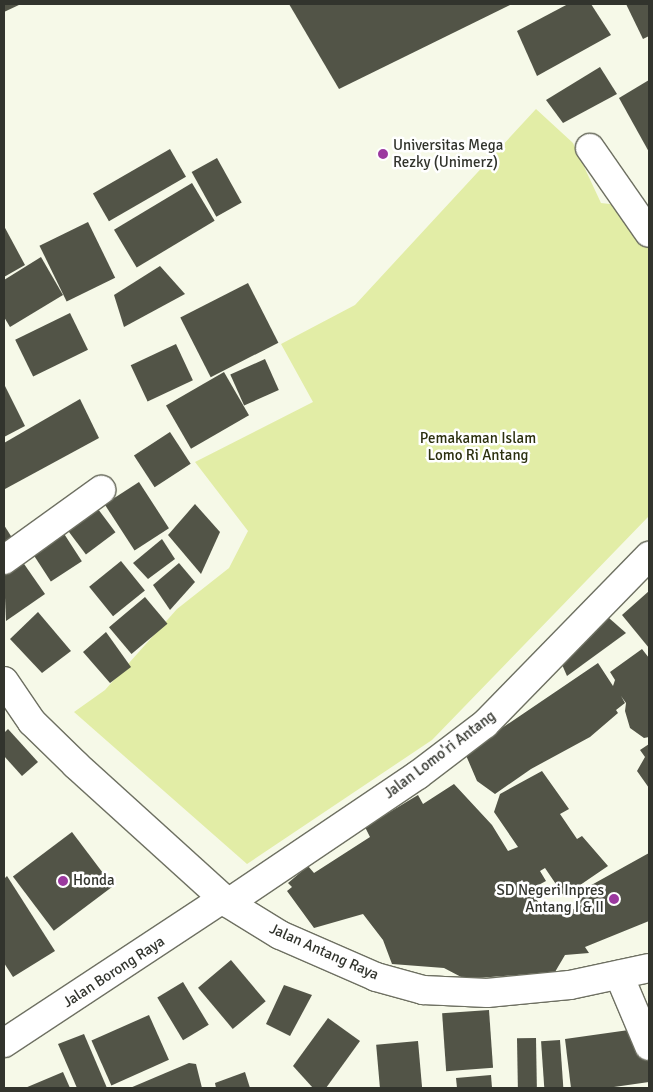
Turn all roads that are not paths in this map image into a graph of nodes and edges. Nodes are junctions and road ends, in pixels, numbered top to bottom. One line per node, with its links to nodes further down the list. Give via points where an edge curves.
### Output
1 (590, 148): 2 (main road)
2 (649, 233)
3 (101, 490): 5 (main road)
4 (649, 556): 7 (main road, Jalan Lomo'ri Antang, via 485,724 418,775)
5 (4, 560)
6 (4, 681): 7 (main road, Jalan Antang Raya, via 38,728)
7 (225, 901): 9 (main road, Jalan Antang Raya, via 280,935 376,977 423,990 488,993 570,985); 10 (main road, Jalan Borong Raya)
8 (649, 968): 9 (main road, Jalan Antang Raya)
9 (619, 975): 11 (main road)
10 (4, 1043)
11 (649, 1046)

